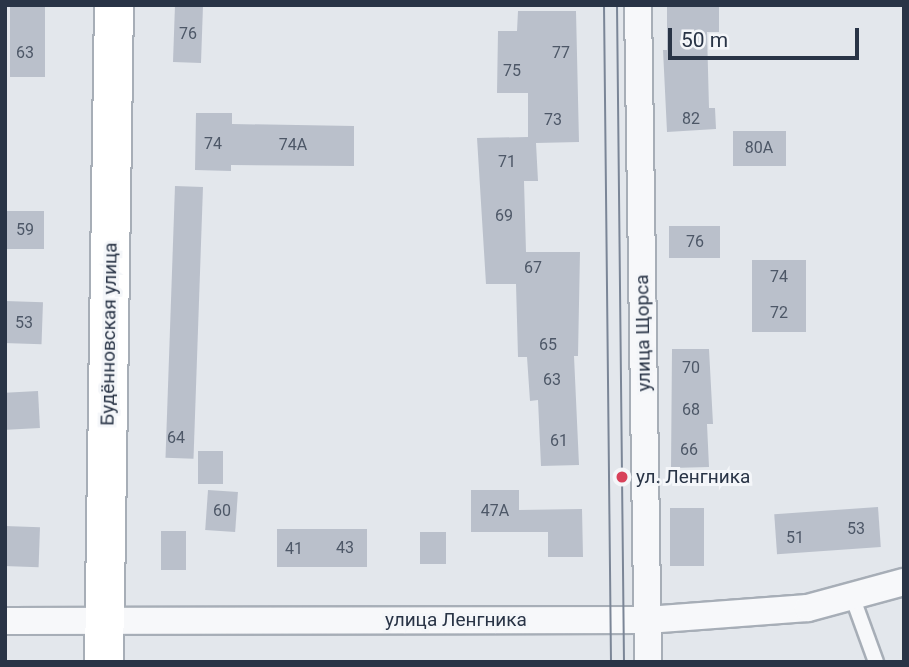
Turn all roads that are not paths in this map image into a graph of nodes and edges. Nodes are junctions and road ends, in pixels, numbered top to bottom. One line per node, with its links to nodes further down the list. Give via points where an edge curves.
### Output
1 (114, 5): 7 (street, Будённовская улица)
2 (638, 5): 5 (street, улица Щорса)
3 (904, 582): 4 (street, улица Ленгника)
4 (852, 596): 5 (street, улица Ленгника, via 808,608); 10 (lane)
5 (648, 620): 7 (street, улица Ленгника); 9 (street, улица Щорса)
6 (5, 621): 7 (street, улица Ленгника)
7 (105, 621): 8 (street, Будённовская улица)
8 (104, 662)
9 (648, 662)
10 (876, 662)

